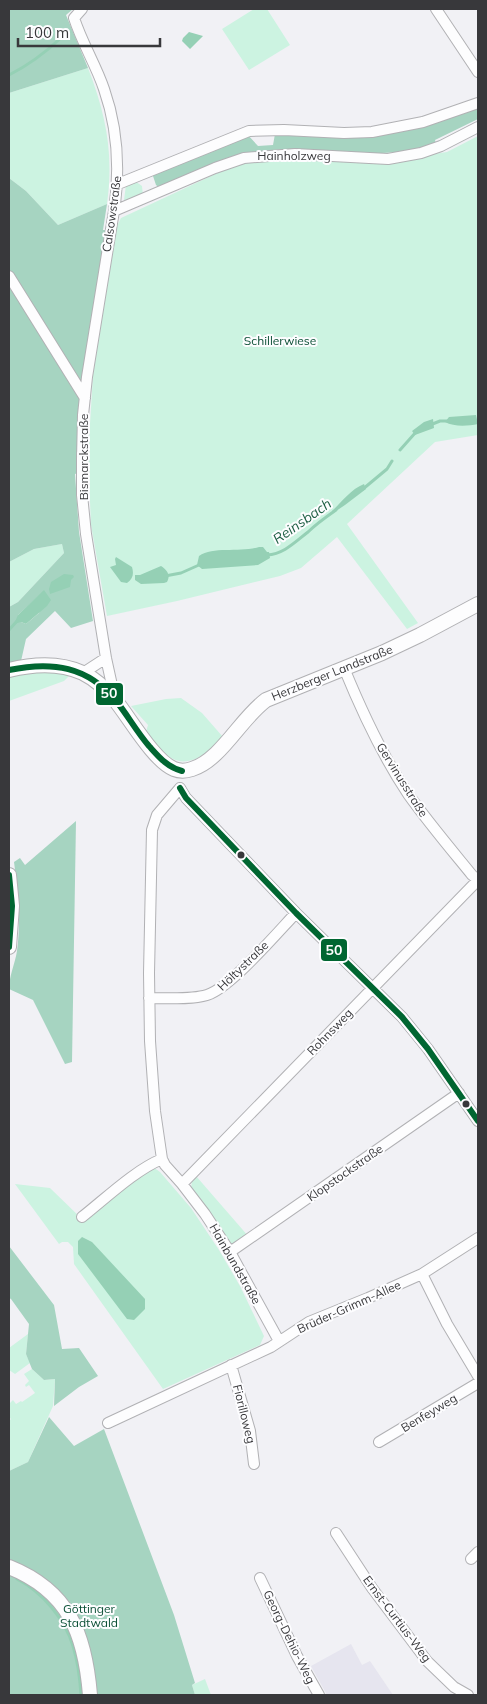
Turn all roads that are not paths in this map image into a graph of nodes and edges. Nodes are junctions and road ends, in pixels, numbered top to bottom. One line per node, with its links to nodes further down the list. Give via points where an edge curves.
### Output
1 (82, 9): 6 (street, Calsowstraße, via 74,18 108,102)
2 (436, 9): 3 (street)
3 (478, 72)
4 (478, 103): 6 (street, Hainholzweg, via 424,122 372,132 249,130)
5 (478, 127): 7 (street, Hainholzweg, via 421,153 388,158 294,154 244,158)
6 (118, 184): 7 (street, Calsowstraße)
7 (114, 211): 9 (street, Calsowstraße)
8 (9, 276): 9 (street, Bismarckstraße)
9 (85, 398): 11 (street, Bismarckstraße, via 82,494)
10 (478, 604): 12 (street, Herzberger Landstraße, via 420,635)
11 (106, 658): 14 (street); 15 (street, Bismarckstraße)
12 (344, 668): 16 (street, Herzberger Landstraße, via 266,700 204,763); 19 (street, Gervinusstraße, via 371,730 407,792 442,840)
13 (9, 670): 14 (street, via 50,664)
14 (83, 673): 15 (street, via 100,684)
15 (115, 700): 16 (street, via 162,760)
16 (182, 771): 17 (street)
17 (180, 788): 20 (street); 23 (street, via 157,815 152,830)
18 (9, 876): 21 (street, via 12,906)
19 (478, 880): 22 (street, Rohnsweg)
20 (296, 913): 22 (street); 23 (street, Höltystraße, via 214,992 197,997)
21 (9, 947)
22 (374, 988): 24 (street, via 428,1049); 27 (street, Rohnsweg)
23 (149, 998): 26 (street, via 152,1080)
24 (459, 1093): 25 (street); 30 (street, Klopstockstraße)
25 (478, 1121)
26 (162, 1159): 27 (street, Hainbundstraße); 28 (street)
27 (182, 1184): 30 (street, Hainbundstraße)
28 (82, 1217)
29 (478, 1238): 31 (street, Brüder-Grimm-Allee)
30 (230, 1252): 32 (street, Hainbundstraße)
31 (422, 1274): 32 (street, Brüder-Grimm-Allee, via 309,1322); 34 (street)
32 (279, 1341): 33 (street, Brüder-Grimm-Allee)
33 (231, 1365): 36 (street, Brüder-Grimm-Allee); 38 (street, Fiorilloweg, via 250,1431)
34 (478, 1376)
35 (478, 1383): 37 (street, Benfeyweg)
36 (108, 1423)
37 (378, 1442)
38 (254, 1464)
39 (336, 1533): 44 (street, Ernst-Curtius-Weg, via 372,1588 427,1661 454,1687)
40 (9, 1567): 42 (street, via 28,1574 41,1584 66,1611 83,1648)
41 (260, 1578): 43 (street, Georg-Dehio-Weg)
42 (90, 1695)
43 (319, 1695)
44 (468, 1695)

